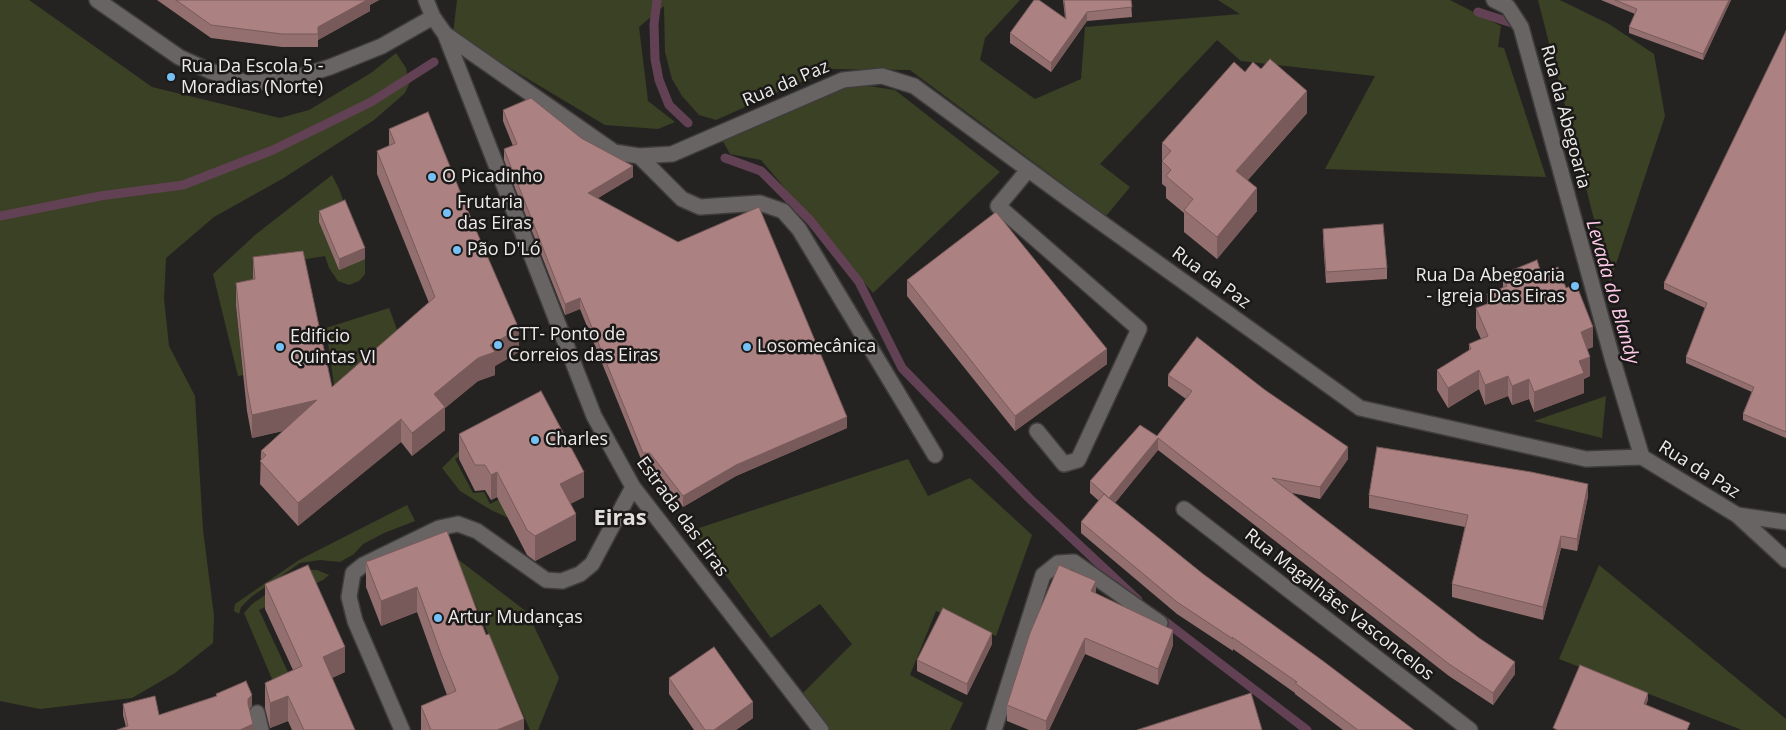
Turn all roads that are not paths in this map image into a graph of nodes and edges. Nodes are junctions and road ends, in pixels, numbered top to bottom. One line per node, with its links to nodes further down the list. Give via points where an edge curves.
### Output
1 (97, 0): 4 (street, via 179,58 246,83 289,80 330,67 382,46)
2 (426, 0): 4 (street, Estrada das Eiras)
3 (1494, 0): 10 (street, Rua da Abegoaria, via 1508,8 1521,26)
4 (433, 17): 5 (street, Estrada das Eiras)
5 (444, 34): 6 (street, Rua da Paz, via 614,152); 11 (street, Estrada das Eiras, via 594,416)
6 (638, 156): 7 (street, Rua da Paz, via 672,154 843,80 882,76 914,86); 9 (street, via 682,198 700,207 760,203 783,212 799,229)
7 (1028, 170): 8 (street, via 998,206 1139,329 1078,460 1064,464); 10 (street, Rua da Paz, via 1360,408 1586,459)
8 (1037, 431)
9 (935, 455)
10 (1642, 456): 13 (street, Rua da Paz)
11 (633, 488): 19 (street, via 592,564 580,574 562,580 546,580 477,531 458,524 439,528 362,565 353,573 349,597 355,621); 20 (street, Estrada das Eiras)
12 (1184, 509): 22 (street, Rua Magalhães Vasconcelos)
13 (1737, 515): 14 (street, Rua da Paz); 15 (street)
14 (1786, 522)
15 (1786, 560)
16 (1160, 622): 21 (street, via 1074,562 1058,563 1043,575)
17 (257, 713): 18 (street)
18 (261, 730)
19 (402, 730)
20 (821, 730)
21 (994, 730)
22 (1470, 730)

